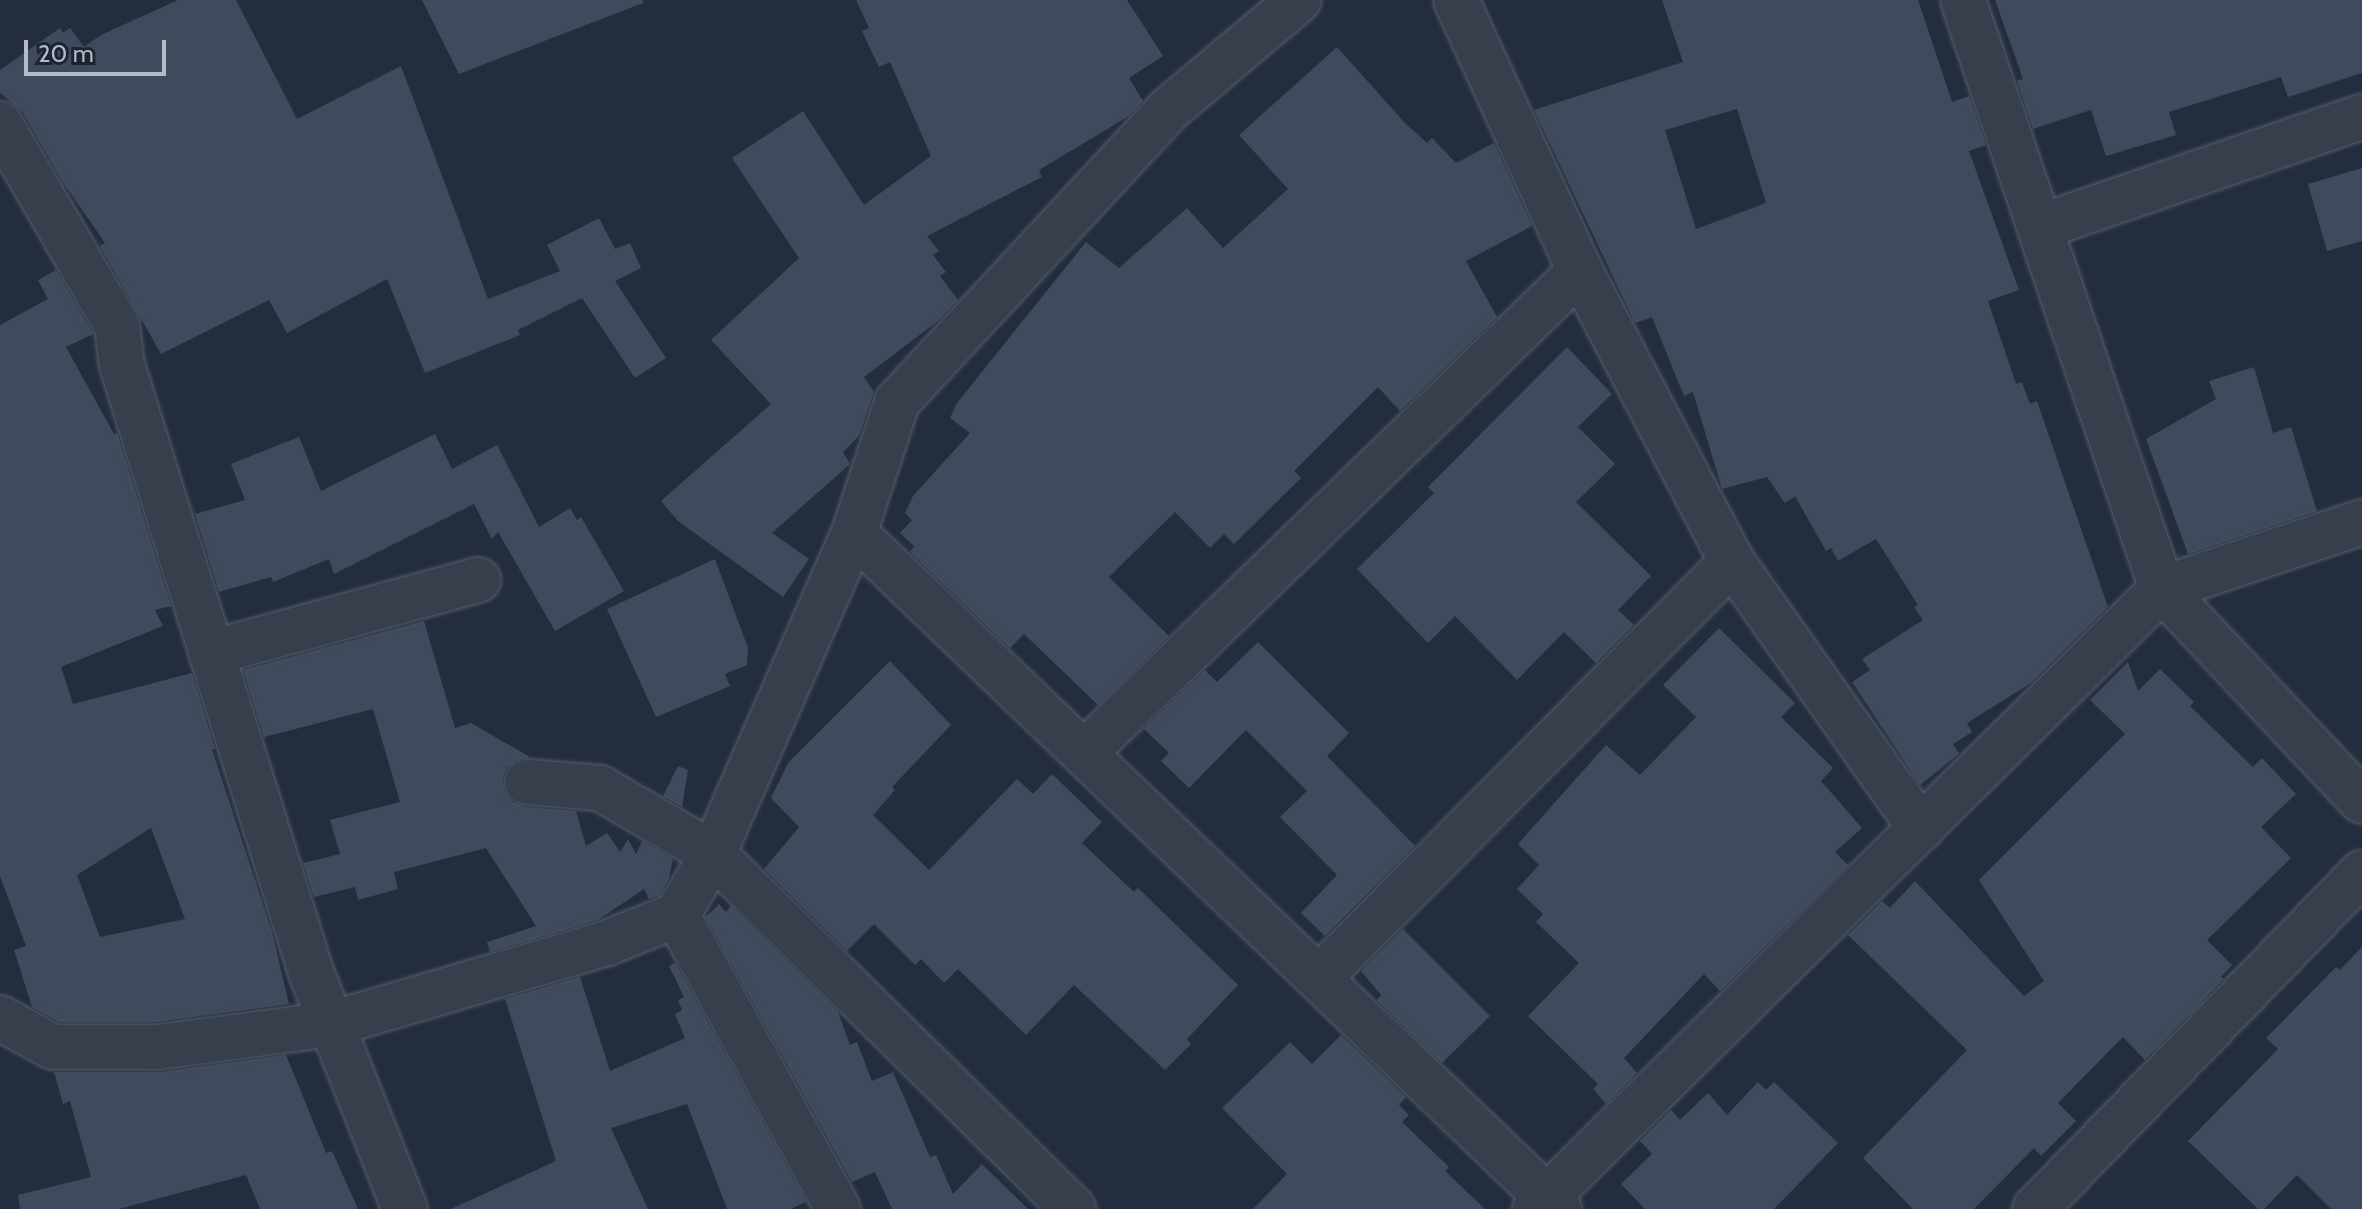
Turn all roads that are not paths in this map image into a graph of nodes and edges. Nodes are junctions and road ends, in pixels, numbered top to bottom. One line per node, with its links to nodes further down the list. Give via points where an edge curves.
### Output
1 (1299, 0): 9 (street, via 1167,111 897,402)
2 (1456, 0): 7 (street)
3 (1963, 0): 6 (street)
4 (2362, 117): 6 (street)
5 (0, 124): 13 (street, via 117,326 122,365)
6 (2040, 227): 12 (street)
7 (1580, 271): 10 (street); 14 (street)
8 (2362, 522): 12 (street)
9 (854, 533): 14 (street); 18 (street)
10 (1732, 562): 17 (street); 21 (street)
11 (478, 580): 13 (street)
12 (2162, 589): 16 (street); 17 (street)
13 (211, 653): 23 (street)
14 (1084, 753): 21 (street)
15 (527, 782): 18 (street, via 600,788)
16 (2362, 801)
17 (1921, 829): 24 (street)
18 (713, 854): 20 (street); 27 (street)
19 (2362, 873): 28 (street)
20 (677, 915): 23 (street, via 607,943); 26 (street)
21 (1319, 978): 24 (street)
22 (0, 1018): 23 (street, via 53,1047 158,1047)
23 (332, 1024): 25 (street)
24 (1548, 1205)
25 (405, 1209)
26 (838, 1209)
27 (1073, 1209)
28 (2035, 1209)

